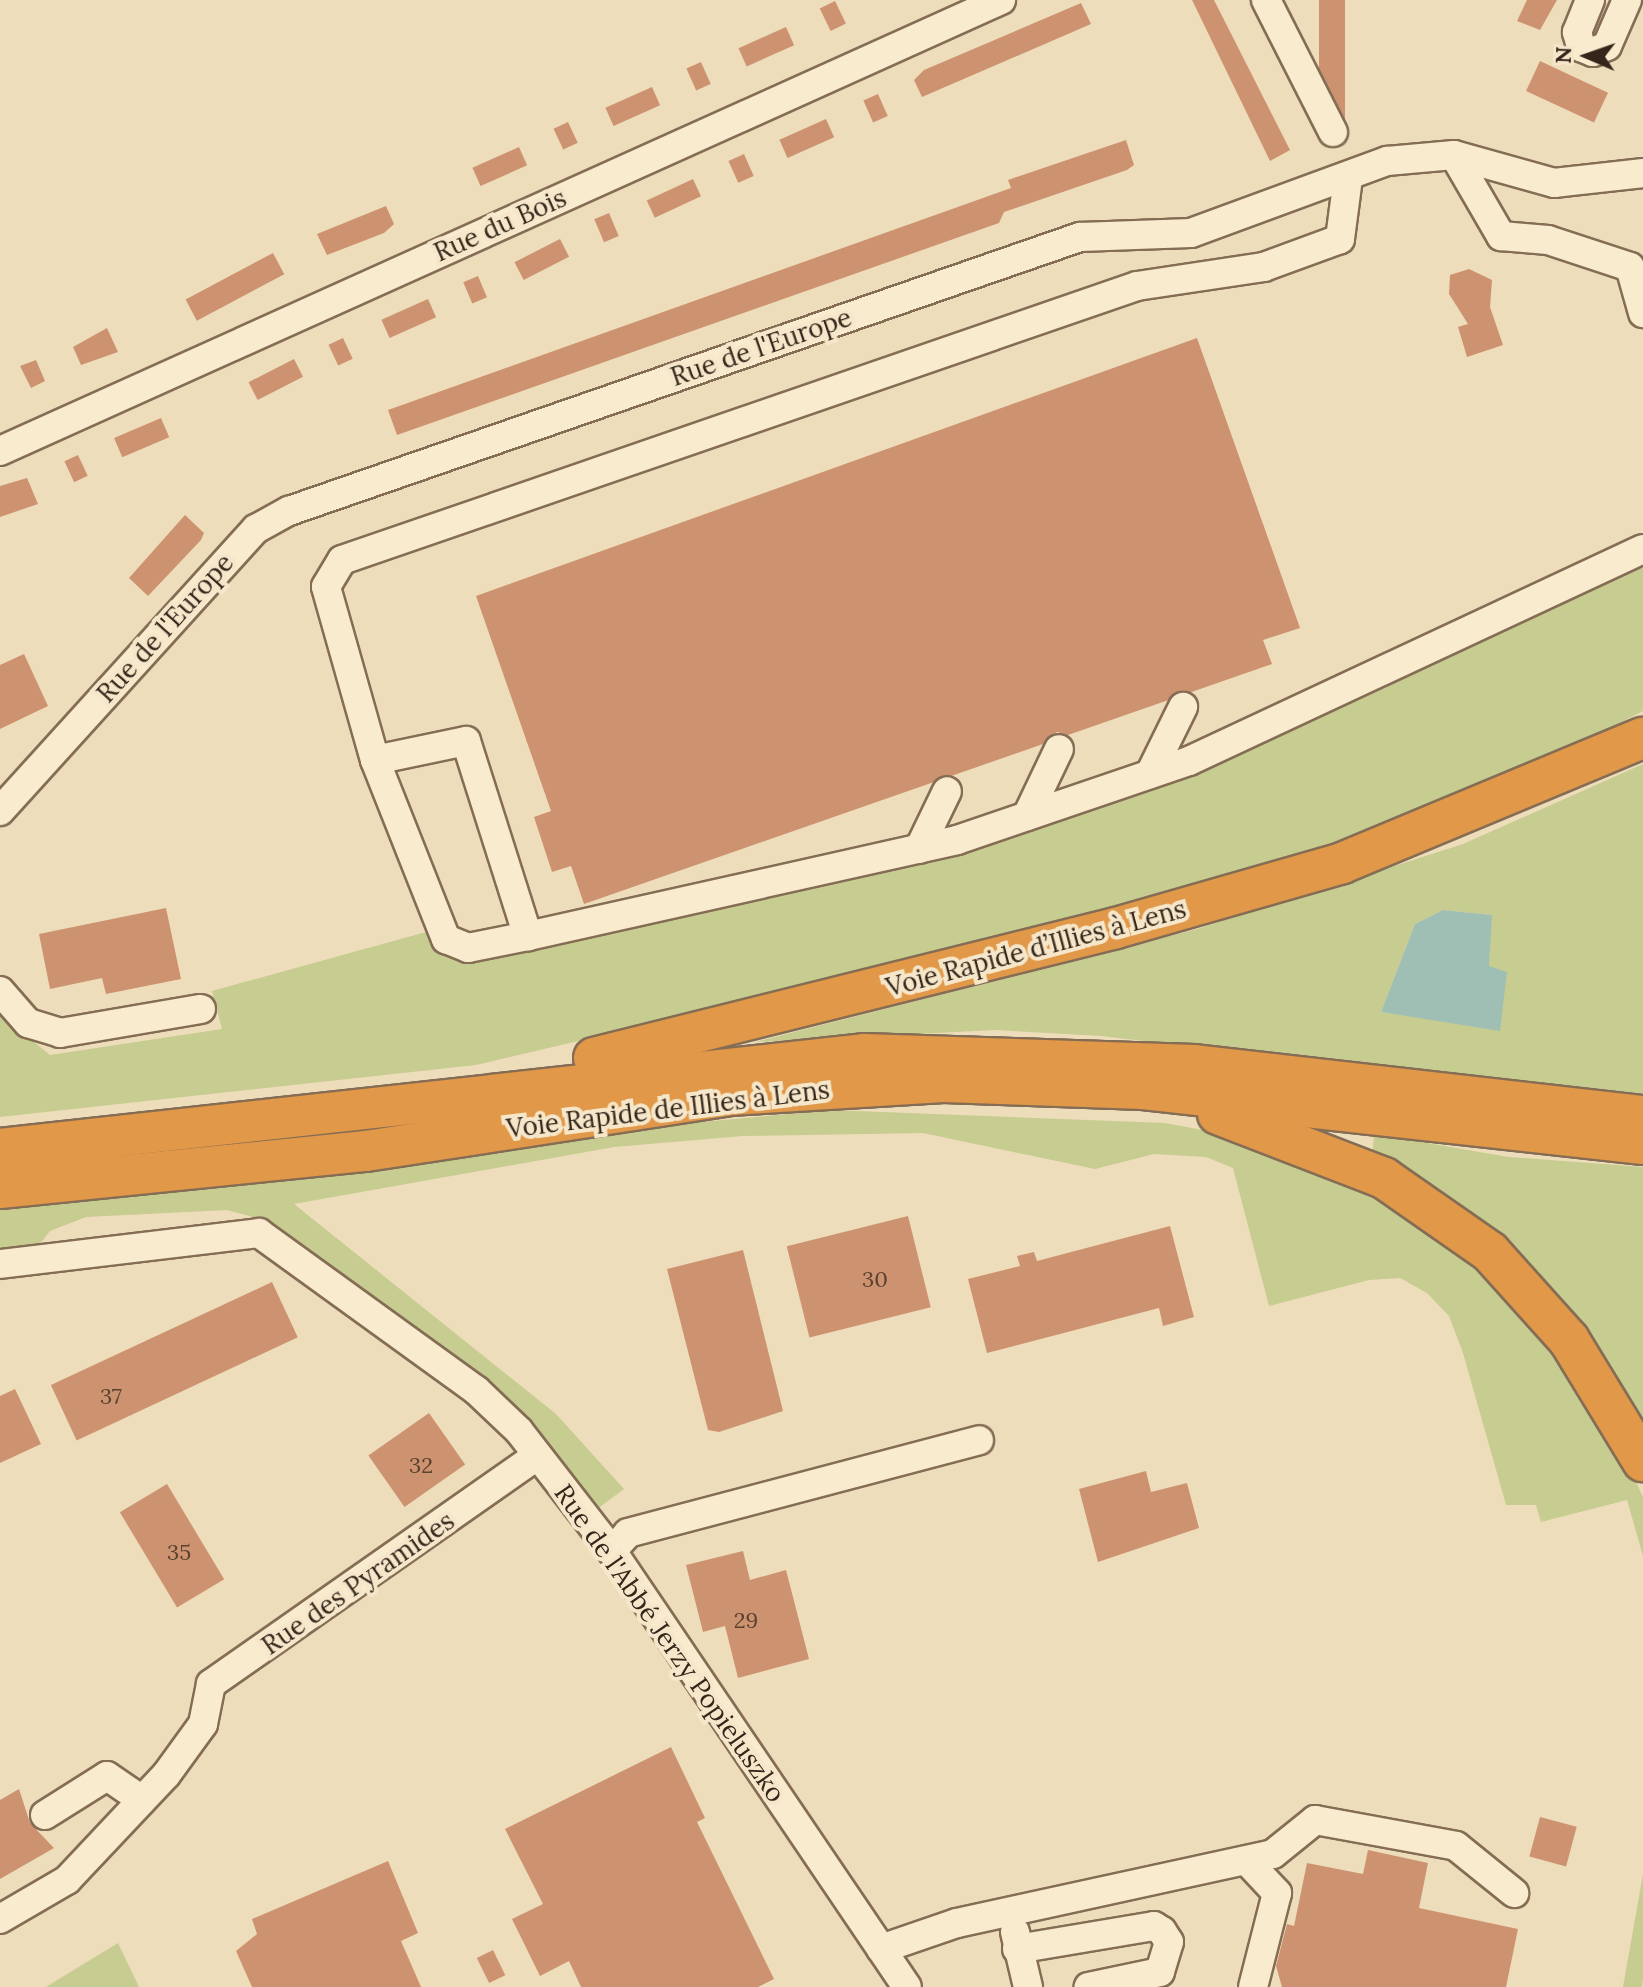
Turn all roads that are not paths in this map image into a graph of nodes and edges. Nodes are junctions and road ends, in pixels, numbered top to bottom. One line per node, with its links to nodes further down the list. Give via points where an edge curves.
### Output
1 (1001, 0): 10 (street, Rue du Bois)
2 (1266, 0): 5 (street)
3 (1590, 0): 4 (street, via 1577,32 1581,47 1593,52 1607,46)
4 (1627, 0)
5 (1333, 132)
6 (1454, 155): 7 (street, Rue de l'Europe, via 1554,183); 8 (street, Rue de l'Europe, via 1387,161); 9 (street, via 1501,236 1548,240 1630,267)
7 (1643, 173)
8 (1348, 178): 15 (street, via 1340,239 1264,267 1137,286 342,560 326,587); 18 (street, Rue de l'Europe, via 1191,233 1080,237 289,511 256,529)
9 (1643, 313)
10 (0, 451)
11 (1643, 549): 16 (street)
12 (1183, 707): 16 (street)
13 (1643, 738): 25 (highway, Voie Rapide d’Illies à Lens, via 1327,867 786,1013 463,1083)
14 (1059, 749): 19 (street)
15 (375, 760): 21 (street, via 446,939 468,948); 21 (street, via 466,741)
16 (1150, 774): 19 (street)
17 (947, 791): 20 (street)
18 (0, 811)
19 (1027, 816): 20 (street)
20 (919, 849): 21 (street)
21 (528, 936)
22 (0, 991): 23 (street, via 28,1023 60,1033)
23 (201, 1009)
24 (1143, 1089): 27 (highway); 29 (highway, Voie Rapide de Illies à Lens, via 853,1085 730,1095 259,1164); 33 (highway, via 1336,1155 1460,1228 1569,1340)
25 (413, 1106): 26 (highway, via 742,1062 1008,1054 1195,1065); 28 (highway)
26 (1643, 1116)
27 (1643, 1144)
28 (0, 1149)
29 (0, 1188)
30 (0, 1264): 32 (street, Rue de l'Abbé Jerzy Popieluszko, via 239,1232 267,1236 476,1390)
31 (979, 1440): 34 (street, via 628,1533)
32 (537, 1456): 34 (street, Rue de l'Abbé Jerzy Popieluszko); 35 (street, Rue des Pyramides, via 211,1684 203,1724)
33 (1643, 1461)
34 (612, 1551): 41 (street, Rue de l'Abbé Jerzy Popieluszko)
35 (142, 1800): 36 (street, via 107,1776); 40 (street, via 67,1880)
36 (45, 1815)
37 (1247, 1861): 38 (street, via 1273,1854 1315,1820 1456,1846); 39 (street); 46 (street, via 1277,1893)
38 (1514, 1893)
39 (1012, 1912): 41 (street); 42 (street)
40 (0, 1919)
41 (881, 1949): 43 (street, Rue de l'Abbé Jerzy Popieluszko)
42 (1017, 1949): 44 (street); 45 (street, via 1154,1926 1162,1931 1169,1942 1160,1972)
43 (902, 1985)
44 (1028, 1987)
45 (1089, 1987)
46 (1253, 1987)

